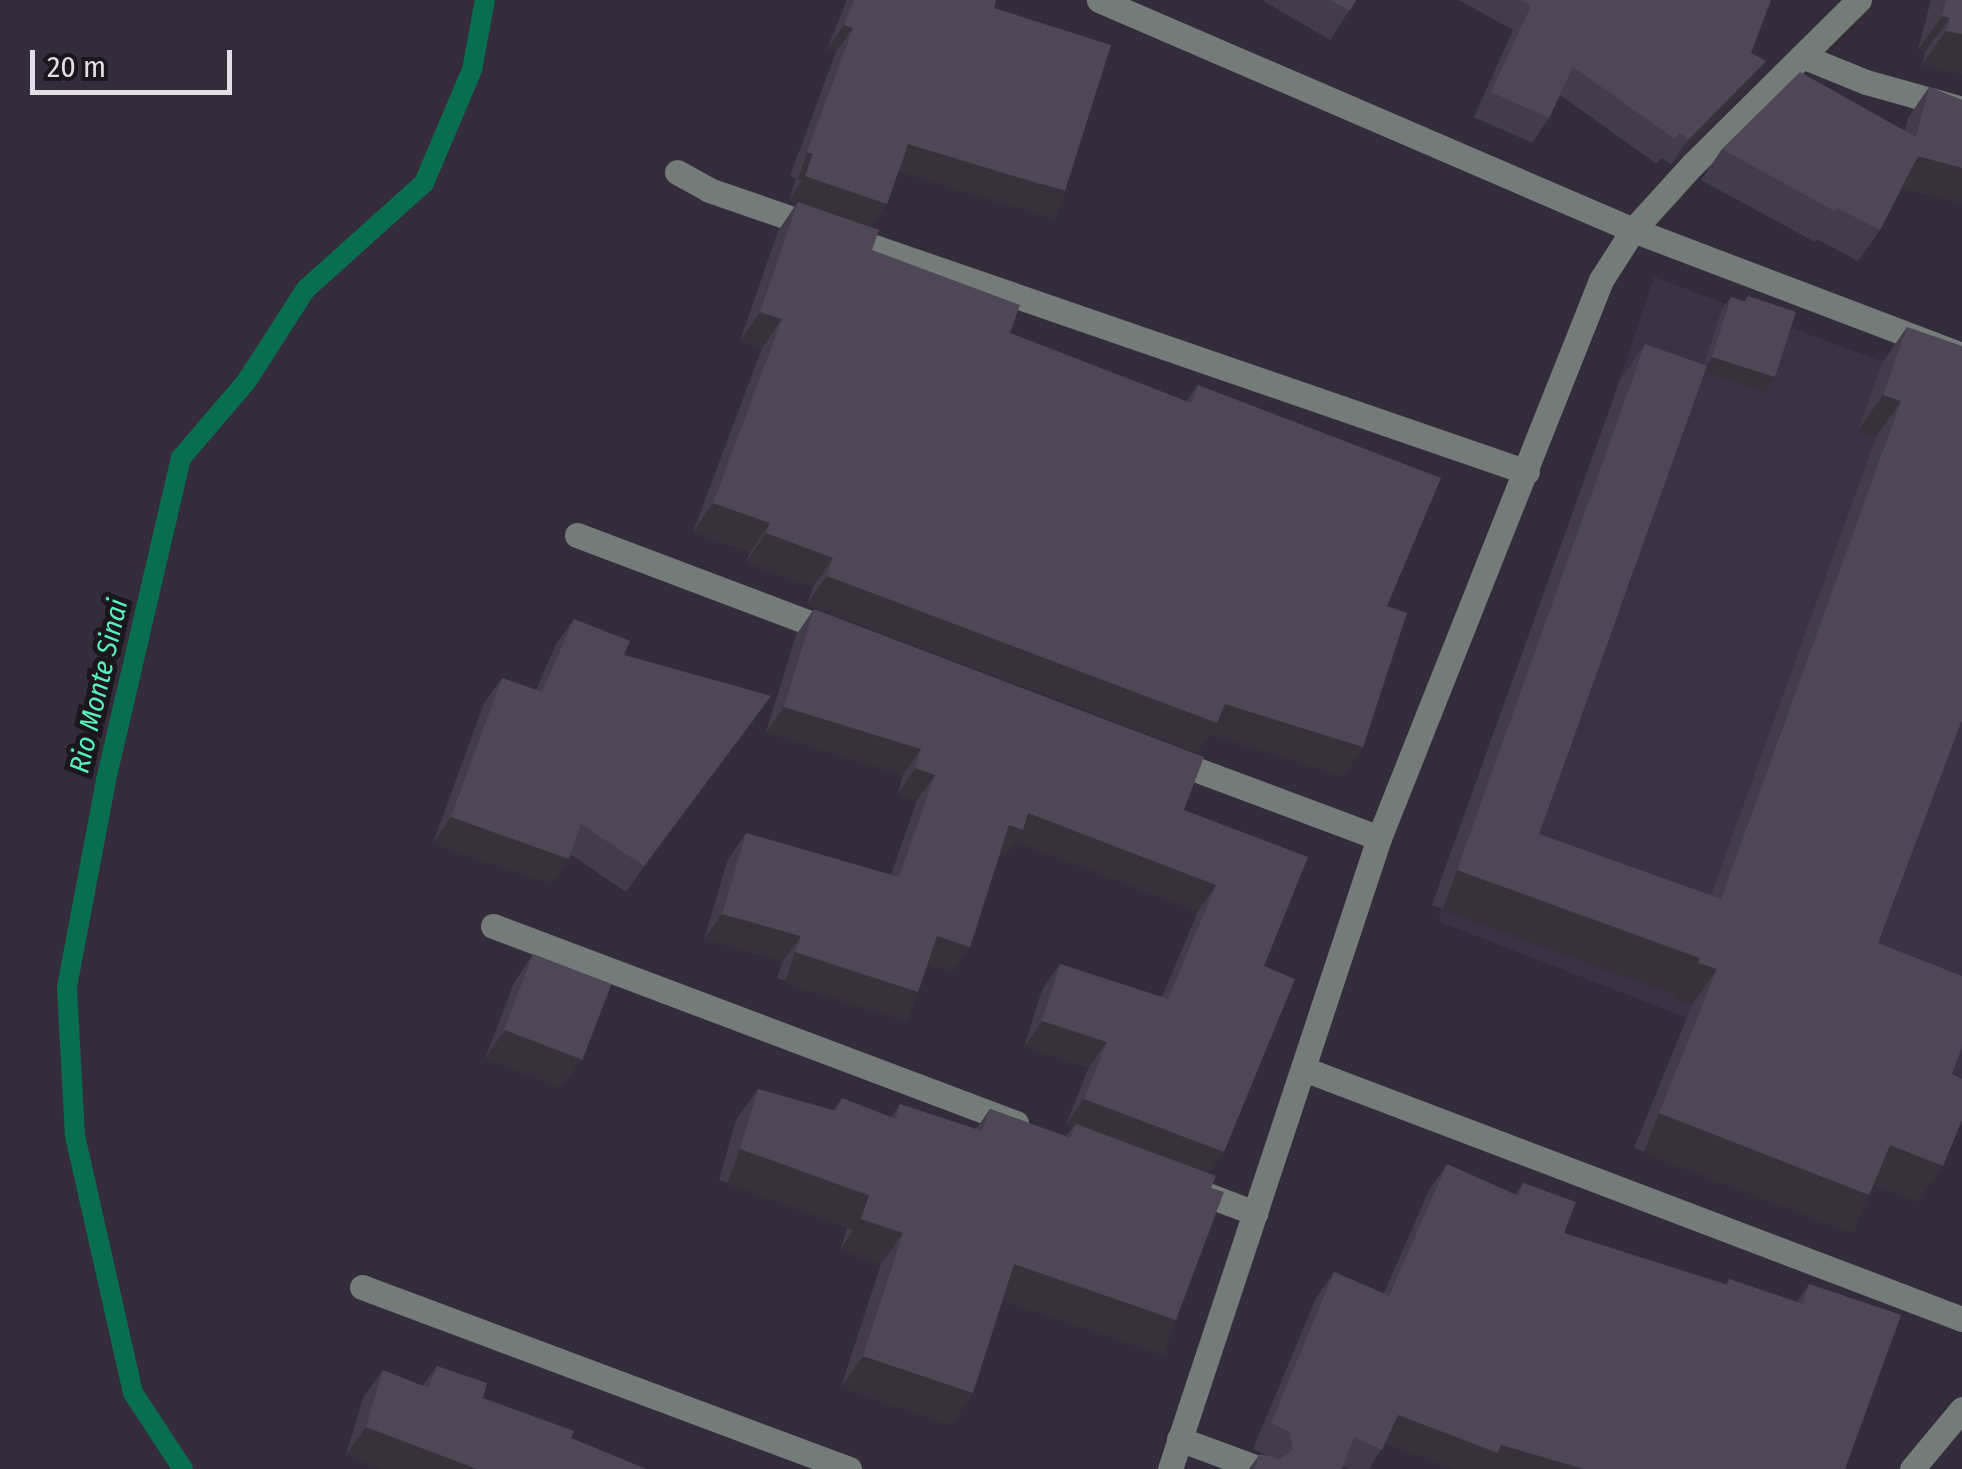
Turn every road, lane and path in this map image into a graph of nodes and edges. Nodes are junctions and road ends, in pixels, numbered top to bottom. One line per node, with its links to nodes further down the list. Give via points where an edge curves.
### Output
1 (1099, 0): 6 (street)
2 (1860, 0): 3 (street)
3 (1802, 56): 4 (street); 6 (street)
4 (1962, 109)
5 (677, 172): 8 (street, via 709,190)
6 (1633, 230): 7 (street); 8 (street, via 1601,280)
7 (1962, 355)
8 (1526, 472): 12 (street)
9 (577, 535): 10 (street)
10 (856, 641)
11 (1136, 747): 12 (street)
12 (1379, 838): 14 (street)
13 (493, 926): 15 (street)
14 (1304, 1068): 17 (street); 19 (street)
15 (1032, 1128)
16 (1162, 1178): 17 (street)
17 (1255, 1212): 21 (street)
18 (362, 1287): 22 (street)
19 (1962, 1318)
20 (1962, 1408): 25 (street)
21 (1179, 1439): 23 (street); 24 (street)
22 (849, 1469)
23 (1170, 1469)
24 (1260, 1469)
25 (1912, 1469)

